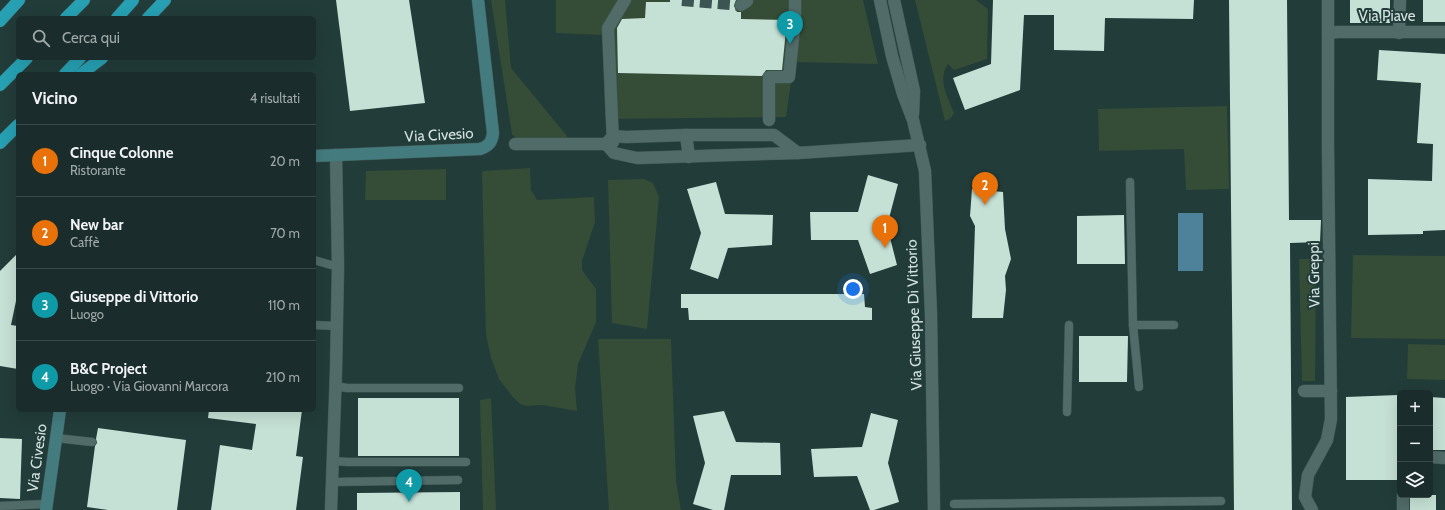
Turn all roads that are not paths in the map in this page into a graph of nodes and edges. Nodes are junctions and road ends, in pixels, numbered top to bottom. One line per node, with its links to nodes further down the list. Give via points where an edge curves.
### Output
1 (19, 0): 15 (highway)
2 (84, 0): 12 (highway)
3 (133, 0): 13 (highway)
4 (166, 0): 14 (highway)
5 (478, 0): 34 (street, Via Civesio, via 493,133 488,146 480,149)
6 (625, 0): 31 (street, via 608,28)
7 (795, 0): 25 (street, via 789,77 768,77)
8 (880, 0): 26 (street, Via Giuseppe Di Vittorio, via 892,56)
9 (894, 0): 26 (street, Via Giuseppe Di Vittorio, via 914,91)
10 (1328, 0): 17 (street, Via Greppi)
11 (1400, 0): 18 (street)
12 (68, 16)
13 (119, 16)
14 (150, 16)
15 (0, 21)
16 (1445, 32): 18 (street, Via Piave)
17 (1328, 33): 18 (street, Via Piave); 49 (street, Via Greppi)
18 (1399, 33)
19 (25, 60): 24 (highway)
20 (78, 60): 22 (highway)
21 (99, 60): 23 (highway)
22 (67, 72)
23 (84, 72)
24 (0, 85)
25 (769, 120)
26 (913, 120): 32 (street, Via Giuseppe Di Vittorio)
27 (16, 127): 29 (highway)
28 (686, 134): 31 (street, via 626,137); 33 (street, via 774,135); 36 (street)
29 (0, 143)
30 (515, 144): 31 (street)
31 (611, 144): 36 (street, via 637,158)
32 (920, 145): 33 (street); 66 (street, Via Giuseppe Di Vittorio, via 925,171 931,306)
33 (798, 154): 36 (street)
34 (336, 155): 35 (street, Via Civesio); 39 (street)
35 (316, 156)
36 (688, 157)
37 (1130, 182): 42 (lane)
38 (316, 261): 39 (lane)
39 (338, 267): 44 (street)
40 (316, 324): 44 (lane)
41 (1069, 325): 51 (lane)
42 (1133, 325): 43 (lane); 46 (lane)
43 (1174, 325)
44 (336, 326): 45 (street)
45 (335, 386): 47 (lane); 56 (street)
46 (1138, 387)
47 (459, 388)
48 (1304, 391): 49 (street)
49 (1331, 391): 67 (street, Via Greppi, via 1331,419 1327,440 1308,475 1305,497)
50 (60, 412): 52 (street, Via Civesio)
51 (1067, 412)
52 (56, 438): 53 (lane); 64 (street, Via Civesio)
53 (92, 442)
54 (1433, 457): 55 (street)
55 (1445, 458)
56 (332, 461): 57 (lane); 59 (street)
57 (466, 462)
58 (458, 480): 59 (lane)
59 (332, 482): 65 (street)
60 (1403, 498): 68 (street)
61 (1221, 501): 62 (lane)
62 (954, 504)
63 (0, 506): 64 (lane)
64 (46, 507)
65 (331, 510)
66 (934, 510)
67 (1312, 510)
68 (1402, 510)

